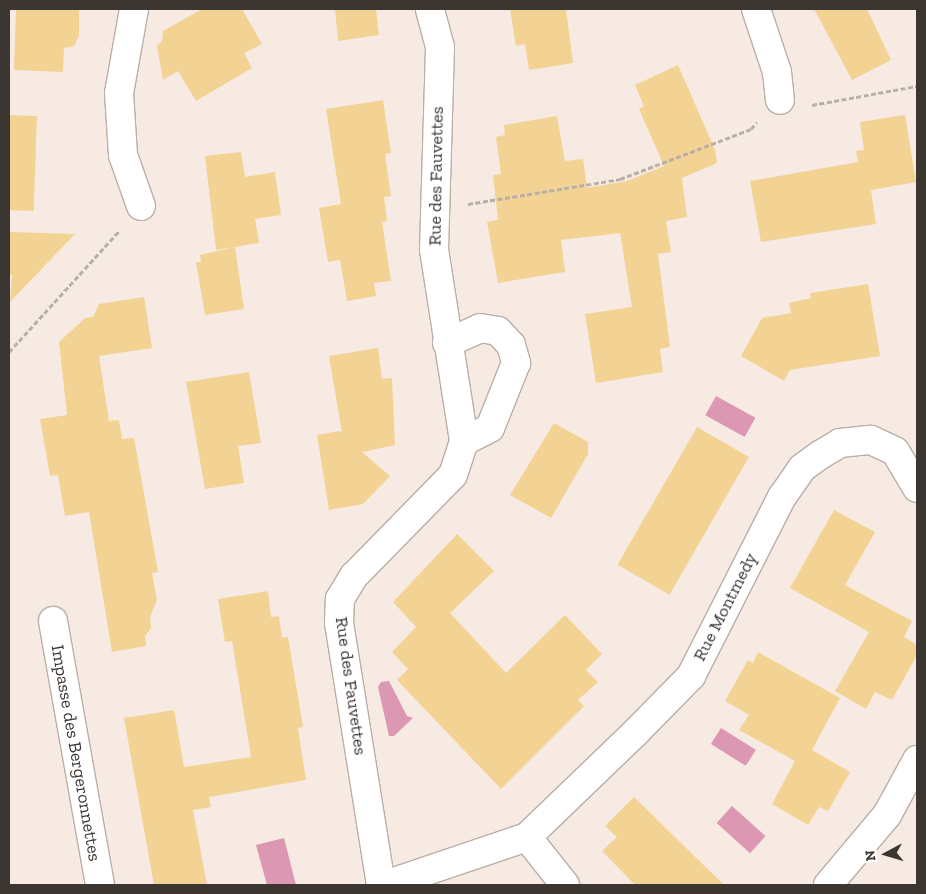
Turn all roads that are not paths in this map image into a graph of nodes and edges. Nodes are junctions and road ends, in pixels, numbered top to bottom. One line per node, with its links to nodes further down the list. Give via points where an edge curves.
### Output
1 (134, 9): 5 (street, via 119,93 123,155)
2 (430, 9): 6 (street, Rue des Fauvettes, via 440,48 434,250)
3 (756, 9): 4 (street, via 777,72)
4 (780, 100)
5 (141, 206)
6 (447, 343): 7 (street, Rue des Fauvettes); 7 (street, via 480,328 498,331 511,345 516,363 490,428)
7 (464, 441): 13 (street, Rue des Fauvettes, via 453,475 354,576 340,599 340,623)
8 (917, 488): 11 (street, Rue Montmedy, via 895,451 871,440 840,443 802,468 782,497 690,676)
9 (53, 621): 12 (street, Impasse des Bergeronnettes)
10 (917, 760): 16 (street, via 887,815)
11 (528, 837): 14 (street, Rue Montmedy); 15 (street)
12 (100, 885)
13 (381, 885)
14 (386, 885)
15 (564, 885)
16 (828, 885)

